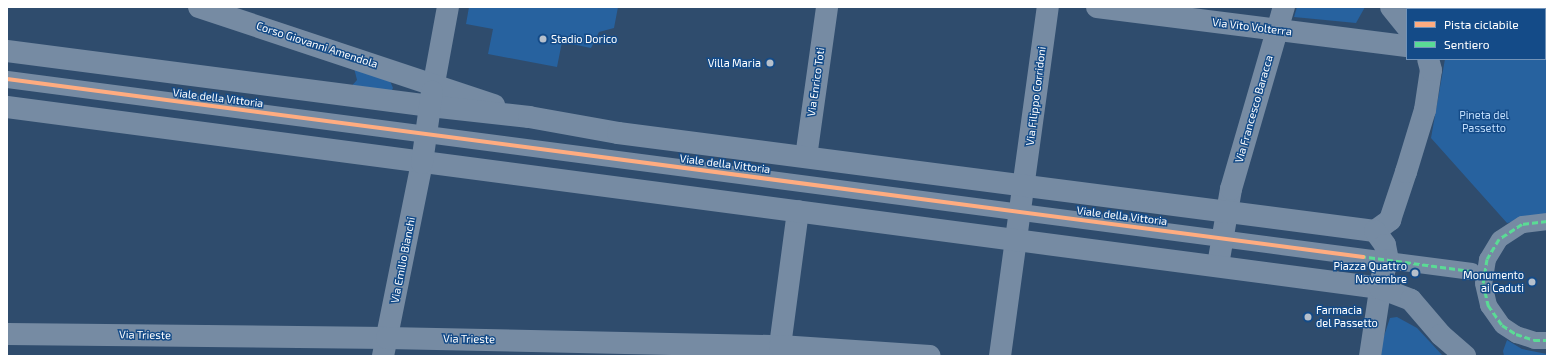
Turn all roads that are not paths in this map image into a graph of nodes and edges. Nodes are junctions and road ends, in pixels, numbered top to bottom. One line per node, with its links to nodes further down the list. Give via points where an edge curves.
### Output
1 (199, 7): 14 (street, Corso Giovanni Amendola)
2 (448, 7): 14 (street)
3 (827, 7): 19 (street, Via Enrico Toti)
4 (1048, 7): 21 (street, Via Filippo Corridoni)
5 (1097, 7): 9 (street, Via Vito Volterra)
6 (1284, 7): 9 (street, Via Francesco Baracca)
7 (1391, 7): 8 (street)
8 (1406, 26)
9 (1277, 30): 10 (street, Via Vito Volterra); 23 (street, Via Francesco Baracca)
10 (1406, 46)
11 (7, 51): 15 (street, Viale della Vittoria)
12 (1428, 60): 26 (street, via 1431,70 1425,110 1406,172 1390,220)
13 (7, 80): 18 (street, Viale della Vittoria)
14 (434, 83): 15 (street); 17 (street, Corso Giovanni Amendola)
15 (430, 106): 17 (street, Viale della Vittoria); 18 (street)
16 (7, 107): 20 (street)
17 (529, 117): 19 (street, Viale della Vittoria, via 618,133)
18 (427, 134): 20 (street); 24 (street, Viale della Vittoria)
19 (806, 157): 21 (street, Viale della Vittoria)
20 (422, 163): 22 (street); 36 (street, Via Emilio Bianchi)
21 (1025, 184): 23 (street, Viale della Vittoria); 24 (street)
22 (798, 211): 28 (street); 35 (street)
23 (1225, 211): 26 (street, Viale della Vittoria); 27 (street)
24 (1021, 212): 27 (street, Viale della Vittoria); 28 (street)
25 (1547, 221): 34 (street, via 1522,224 1499,240 1487,259 1483,283 1488,305 1502,325 1516,334 1534,340)
26 (1375, 231): 29 (street, via 1385,245)
27 (1221, 238): 29 (street, Viale della Vittoria); 30 (street)
28 (1017, 240): 30 (street); 38 (street)
29 (1388, 260): 31 (street); 32 (street)
30 (1218, 265): 32 (street)
31 (1471, 272)
32 (1380, 288): 39 (street); 40 (street, via 1411,300 1441,335)
33 (7, 334): 36 (street, Via Trieste)
34 (1547, 340)
35 (780, 346): 36 (street, Via Trieste); 37 (street, Via Trieste)
36 (385, 347)
37 (930, 356)
38 (1000, 356)
39 (1370, 356)
40 (1465, 356)

